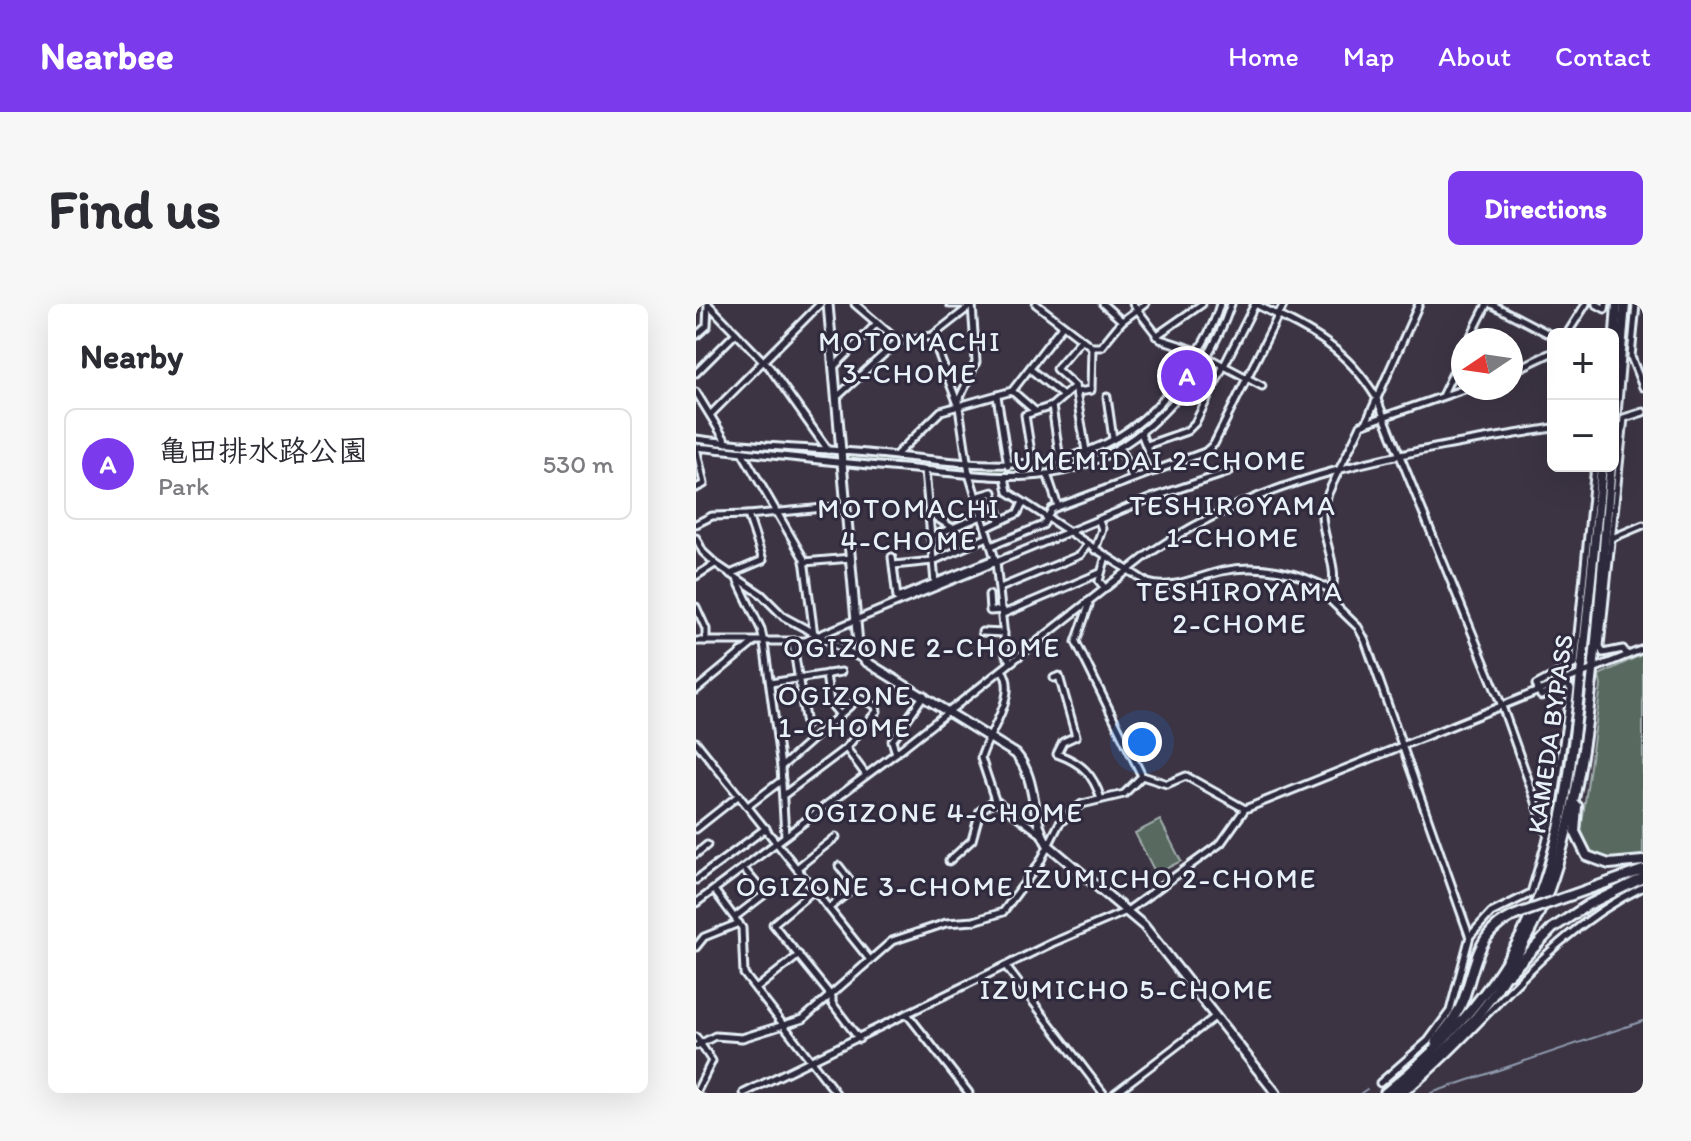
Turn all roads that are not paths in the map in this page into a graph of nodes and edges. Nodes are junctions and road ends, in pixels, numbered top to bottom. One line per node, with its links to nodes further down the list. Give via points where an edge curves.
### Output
1 (708, 304): 31 (street); 33 (street, via 707,326)
2 (820, 304): 42 (street)
3 (828, 304): 44 (main road)
4 (855, 304): 26 (street)
5 (950, 304): 6 (street)
6 (971, 304): 34 (street); 64 (street, via 976,362)
7 (1036, 304): 27 (street)
8 (1103, 304): 25 (street)
9 (1145, 304): 22 (street)
10 (1202, 304): 35 (street)
11 (1220, 304): 39 (street)
12 (1231, 304): 41 (street)
13 (1284, 304): 23 (street)
14 (1419, 304): 61 (street)
15 (1489, 304): 28 (street); 32 (street)
16 (1586, 304): 29 (street)
17 (1596, 304): 18 (street, via 1605,309)
18 (1606, 304)
19 (1617, 304): 30 (highway)
20 (1625, 304): 62 (highway)
21 (1636, 304): 24 (street)
22 (1135, 307): 25 (street); 35 (street)
23 (1279, 316): 45 (street, via 1255,304); 49 (street); 61 (street, via 1350,360)
24 (1637, 320): 51 (street, via 1631,357)
25 (1122, 321): 38 (street, via 1101,347)
26 (877, 323): 36 (street); 44 (street)
27 (1062, 326): 37 (street); 46 (street)
28 (1476, 328)
29 (1571, 328)
30 (1615, 328)
31 (736, 333): 42 (street); 47 (street)
32 (1547, 333)
33 (696, 336)
34 (932, 336): 36 (street); 64 (street)
35 (1156, 336): 39 (street)
36 (898, 341): 59 (street)
37 (1080, 341): 38 (street); 52 (street, via 1056,369)
38 (1092, 347): 52 (street, via 1091,390)
39 (1198, 352): 41 (street); 74 (street, via 1166,397)
40 (1547, 355): 43 (street)
41 (1204, 357): 45 (street); 72 (street, via 1182,392)
42 (764, 361): 67 (street); 79 (street)
43 (1523, 366)
44 (834, 367): 59 (main road)
45 (1224, 367): 49 (street); 76 (street, via 1195,423)
46 (1030, 369): 53 (street); 57 (street)
47 (696, 373)
48 (1451, 376): 58 (street)
49 (1248, 379): 50 (street); 93 (street, via 1214,444)
50 (1262, 386)
51 (1643, 387)
52 (1076, 389): 57 (street); 82 (street)
53 (1012, 391): 56 (street); 65 (street)
54 (696, 392): 67 (street)
55 (1451, 393): 58 (street)
56 (997, 396): 64 (street); 90 (street)
57 (1063, 396): 63 (street)
58 (1441, 396): 68 (street)
59 (837, 397): 80 (main road)
60 (1107, 397): 74 (street)
61 (1376, 397): 68 (street); 70 (street)
62 (1619, 403)
63 (1052, 406): 65 (street); 85 (street)
64 (959, 407): 83 (street, via 941,411); 88 (street)
65 (1035, 411): 89 (street, via 1025,415)
66 (1643, 412): 69 (street)
67 (711, 414): 75 (street)
68 (1385, 417): 70 (street); 84 (street)
69 (1619, 419)
70 (1366, 423): 91 (street)
71 (1547, 429): 84 (street)
72 (1141, 433): 76 (street); 78 (street)
73 (696, 439): 75 (street)
74 (1113, 439): 82 (street)
75 (727, 444): 79 (street)
76 (1147, 445): 93 (street)
77 (696, 447): 81 (street); 103 (street, via 704,484)
78 (1120, 447): 87 (street); 102 (street)
79 (828, 450): 80 (street)
80 (841, 451): 83 (street); 86 (main road)
81 (742, 452): 86 (street); 108 (street)
82 (1086, 453): 85 (street); 87 (street)
83 (896, 456): 88 (street)
84 (1402, 457): 91 (street); 174 (street)
85 (1060, 460): 89 (street)
86 (842, 462): 92 (street); 106 (main road)
87 (1088, 463): 100 (street)
88 (968, 464): 90 (street); 99 (street)
89 (1033, 465): 90 (street)
90 (1008, 466)
91 (1343, 469): 136 (street, via 1235,504 1171,539); 144 (street, via 1321,510)
92 (925, 470): 99 (street); 109 (street)
93 (1156, 471): 102 (street)
94 (1229, 472): 114 (street)
95 (1594, 472): 172 (street, via 1575,664 1536,685)
96 (1601, 472): 167 (highway, KAMEDA BYPASS)
97 (1610, 472): 164 (highway, KAMEDA BYPASS)
98 (1615, 472): 123 (street)
99 (969, 474): 101 (street); 104 (street)
100 (1047, 474): 101 (street); 107 (street)
101 (1005, 477): 105 (street, via 1008,492)
102 (1132, 478): 107 (street)
103 (696, 488)
104 (976, 497): 111 (street); 113 (street, via 993,492)
105 (1023, 502): 112 (street); 113 (street, via 1018,513)
106 (846, 506): 108 (street); 130 (main road)
107 (1058, 506): 112 (street)
108 (779, 512): 110 (street); 133 (street)
109 (928, 513): 117 (street); 120 (street)
110 (748, 515): 115 (street, via 712,516); 138 (street, via 763,560)
111 (982, 516): 117 (street); 118 (street)
112 (1047, 517): 119 (street); 125 (street, via 1043,525)
113 (1000, 520): 118 (street)
114 (1099, 521): 119 (street); 127 (street, via 1102,529)
115 (696, 524)
116 (1643, 525): 123 (street)
117 (952, 528): 120 (street)
118 (986, 528): 121 (street)
119 (1070, 533): 124 (street); 132 (street)
120 (930, 537): 131 (street)
121 (988, 537): 125 (street); 131 (street)
122 (696, 538): 134 (street)
123 (1612, 538): 160 (street, via 1600,646 1603,653 1623,649)
124 (1087, 545): 127 (street); 142 (street, via 1080,555)
125 (991, 546): 132 (street)
126 (1586, 546): 147 (street)
127 (1095, 550): 128 (street)
128 (1106, 556): 136 (street); 137 (street)
129 (892, 557): 135 (street)
130 (851, 558): 133 (street); 150 (main road)
131 (933, 561): 135 (street); 141 (street)
132 (995, 561): 141 (street); 142 (street); 150 (street)
133 (804, 562): 153 (street)
134 (716, 564): 138 (street); 139 (street)
135 (894, 565): 141 (street, via 897,598)
136 (1129, 570): 143 (street); 144 (street, via 1163,586 1227,570 1267,569 1312,579)
137 (1100, 573): 143 (street); 149 (street)
138 (730, 574): 140 (street)
139 (696, 576)
140 (738, 581): 153 (street); 157 (street)
141 (935, 583)
142 (1000, 588): 149 (street)
143 (1105, 588): 146 (street)
144 (1333, 591): 181 (street, via 1328,598 1365,640)
145 (989, 595): 149 (street, via 990,611)
146 (1087, 602): 162 (street); 186 (street, via 1076,642)
147 (1580, 606)
148 (696, 607): 155 (street)
149 (1003, 612): 152 (street)
150 (857, 618): 153 (street); 161 (main road)
151 (982, 632): 152 (street)
152 (1004, 633): 162 (street)
153 (814, 636): 158 (street); 161 (street)
154 (696, 641): 155 (street)
155 (706, 641): 156 (street)
156 (754, 643): 157 (street); 171 (street)
157 (764, 643): 158 (street); 170 (street)
158 (793, 644): 168 (street)
159 (1643, 649): 160 (street)
160 (1627, 655): 164 (street)
161 (865, 661): 173 (main road)
162 (1011, 662): 163 (street)
163 (1002, 670): 175 (street); 179 (street, via 1007,680 1004,702)
164 (1591, 670): 167 (street); 177 (highway, KAMEDA BYPASS)
165 (841, 672): 166 (street)
166 (826, 674): 168 (street); 176 (street, via 830,703)
167 (1581, 674): 172 (street); 218 (highway, KAMEDA BYPASS, via 1563,812)
168 (798, 678): 170 (street); 178 (street)
169 (1054, 678): 190 (street, via 1059,676 1076,736 1063,742 1057,754 1080,762)
170 (770, 683): 184 (street)
171 (696, 690)
172 (1538, 691): 174 (street); 199 (street, via 1541,696 1567,685 1571,689)
173 (925, 695): 175 (main road); 183 (street, via 892,741)
174 (1502, 706): 181 (street); 199 (street)
175 (950, 710): 179 (main road); 183 (street)
176 (840, 715): 182 (street, via 859,698 877,711); 184 (street)
177 (1585, 721): 205 (highway, via 1576,813 1579,846 1598,861); 218 (highway, KAMEDA BYPASS, via 1570,816)
178 (806, 725)
179 (989, 736): 191 (street, via 981,758); 196 (main road, via 1024,764)
180 (696, 742): 188 (street)
181 (1403, 747): 193 (street); 221 (street)
182 (846, 748): 185 (street); 189 (street)
183 (896, 753): 185 (street)
184 (781, 767): 187 (street)
185 (866, 775): 197 (street)
186 (1142, 776): 190 (street, via 1124,794); 193 (street, via 1167,784 1186,776)
187 (782, 780): 189 (street); 192 (street)
188 (739, 795): 192 (street); 195 (street)
189 (784, 795): 197 (street)
190 (1101, 799): 202 (street, via 1071,812)
191 (995, 800): 196 (street); 204 (street, via 980,811 972,840)
192 (748, 806): 194 (street)
193 (1245, 809): 217 (street, via 1221,843)
194 (766, 828): 200 (street); 211 (street)
195 (696, 829)
196 (1041, 834): 202 (main road)
197 (785, 836): 200 (street)
198 (836, 837): 208 (street)
199 (1548, 837): 221 (street, via 1531,893 1491,913)
200 (777, 842): 207 (street); 208 (street)
201 (707, 845): 203 (street)
202 (1048, 845): 217 (main road); 224 (street, via 1003,912 892,941)
203 (696, 854)
204 (949, 861)
205 (1643, 861)
206 (839, 866): 216 (street, via 855,887)
207 (743, 868): 213 (street); 219 (street, via 765,894)
208 (797, 868): 214 (street)
209 (1643, 870): 237 (highway, bridge, via 1500,922 1480,943 1457,1015)
210 (1643, 878): 220 (highway)
211 (696, 880)
212 (1643, 887): 245 (street, via 1605,906 1551,947)
213 (714, 890): 215 (street); 219 (street)
214 (814, 890): 216 (street); 223 (street, via 773,924)
215 (696, 903)
216 (829, 908): 224 (street)
217 (1127, 911): 225 (street); 230 (main road)
218 (1535, 914): 220 (highway, via 1546,923); 226 (highway, KAMEDA BYPASS); 237 (highway, KAMEDA BYPASS, via 1484,994)
219 (737, 920): 222 (street); 227 (street, via 744,974)
220 (1564, 920): 226 (highway)
221 (1470, 936): 236 (street, via 1456,1001 1428,1041)
222 (696, 947)
223 (799, 955): 227 (street); 228 (street)
224 (870, 960): 228 (street)
225 (1007, 968): 229 (street); 242 (street)
226 (1503, 980): 237 (highway, KAMEDA BYPASS, via 1448,1046)
227 (756, 989): 231 (street)
228 (832, 997): 231 (street, via 813,1014); 233 (street)
229 (908, 1015): 233 (street); 241 (street)
230 (1217, 1016): 243 (street); 244 (main road)
231 (783, 1025): 234 (street, via 742,1038 715,1036); 235 (street)
232 (696, 1037): 234 (street)
233 (859, 1039): 235 (street)
234 (699, 1044): 238 (street, via 712,1061)
235 (811, 1061): 239 (street); 240 (street)
236 (1380, 1083)
237 (1389, 1092)
238 (696, 1093)
239 (744, 1093)
240 (836, 1093)
241 (969, 1093)
242 (1103, 1093)
243 (1115, 1093)
244 (1276, 1093)
245 (1404, 1093)

